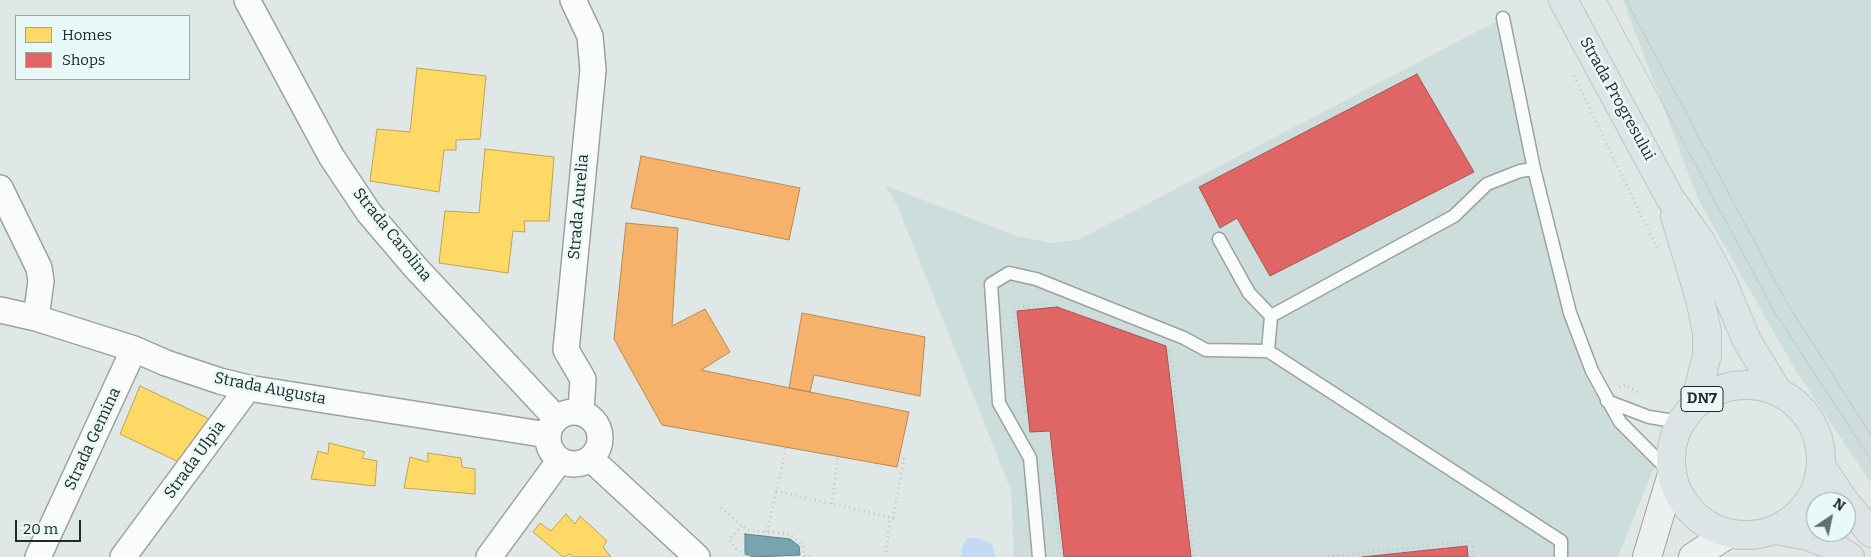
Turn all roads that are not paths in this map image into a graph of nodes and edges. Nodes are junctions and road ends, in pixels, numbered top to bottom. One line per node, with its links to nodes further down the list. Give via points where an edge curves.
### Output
1 (247, 0): 19 (street, Strada Carolina, via 331,156 369,213)
2 (573, 0): 18 (street, Strada Aurelia, via 590,36 593,70 566,350 583,379)
3 (1563, 0): 7 (main road, Strada Progresului / DN7)
4 (1503, 18): 5 (lane)
5 (1534, 169): 10 (lane, via 1487,184 1454,216); 16 (lane, via 1570,313)
6 (0, 188): 11 (street, via 39,268 42,281)
7 (1670, 198): 15 (main road, Strada Progresului / DN7, via 1701,242 1722,281 1747,341); 17 (main road, Strada Progresului / DN7, via 1707,332 1707,354)
8 (1219, 239): 10 (lane, via 1249,293)
9 (0, 310): 11 (street, Strada Augusta)
10 (1271, 316): 13 (lane)
11 (36, 318): 12 (street, Strada Augusta)
12 (134, 349): 14 (street, Strada Augusta, via 166,363); 29 (street, Strada Gemina)
13 (1268, 351): 33 (lane, via 1206,350 1184,338 1045,283 1009,273 991,284 999,403 1030,458); 34 (lane, via 1561,542)
14 (248, 388): 19 (street, Strada Augusta); 30 (street, Strada Ulpia)
15 (1778, 392): 17 (main road, DN7, via 1759,386 1735,386 1712,393); 22 (main road, DN7, via 1797,404 1811,422 1820,443)
16 (1607, 401): 17 (lane, via 1649,417 1668,420 1680,419); 23 (lane, via 1633,438)
17 (1691, 409): 23 (main road, DN7, via 1680,424 1671,448)
18 (581, 412): 19 (street, via 568,412); 20 (street, via 594,420 600,432 599,447)
19 (552, 427): 21 (street, via 550,450)
20 (591, 459): 21 (street, via 576,464); 32 (street)
21 (560, 460): 31 (street)
22 (1821, 466): 24 (main road, DN7); 26 (main road, DN7, via 1818,482 1802,511)
23 (1672, 474): 28 (main road, DN7, via 1675,486 1690,511 1714,529); 35 (street)
24 (1838, 492)
25 (1856, 516): 27 (main road, DN7)
26 (1776, 530): 28 (main road, DN7, via 1757,535); 37 (main road, DN7, via 1808,536)
27 (1871, 533)
28 (1728, 534): 36 (street)
29 (38, 557)
30 (123, 557)
31 (488, 557)
32 (697, 557)
33 (1039, 557)
34 (1562, 557)
35 (1647, 557)
36 (1694, 557)
37 (1850, 557)

